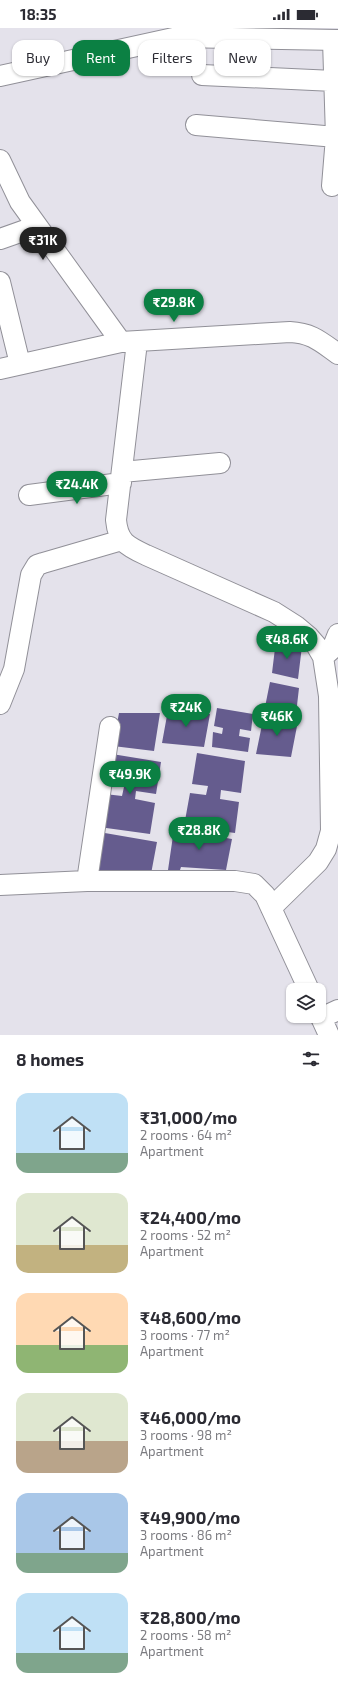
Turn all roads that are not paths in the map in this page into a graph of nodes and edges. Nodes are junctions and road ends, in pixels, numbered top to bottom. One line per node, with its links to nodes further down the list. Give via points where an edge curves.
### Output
1 (175, 32): 2 (street); 4 (street)
2 (335, 40): 5 (street)
3 (206, 75): 5 (street)
4 (0, 76)
5 (334, 81): 7 (street)
6 (196, 125): 7 (street)
7 (336, 137): 9 (street)
8 (0, 160): 10 (street, via 20,202)
9 (332, 186)
10 (37, 226): 11 (street); 13 (street)
11 (0, 239)
12 (0, 282): 15 (street)
13 (129, 342): 14 (street, via 302,333 316,338); 15 (street); 18 (street)
14 (338, 354)
15 (20, 364): 16 (street)
16 (0, 369)
17 (220, 463): 18 (street)
18 (121, 477): 19 (street); 20 (street, via 116,520)
19 (28, 495)
20 (122, 540): 21 (street, via 146,555 274,612 309,637); 22 (street, via 43,563 34,569 14,670)
21 (333, 647): 24 (street, via 329,696)
22 (0, 704)
23 (110, 727): 25 (street)
24 (335, 811): 27 (street, via 326,849 318,862)
25 (87, 881): 26 (street); 27 (street, via 246,882 260,889)
26 (0, 885)
27 (271, 908): 28 (street)
28 (306, 983)

